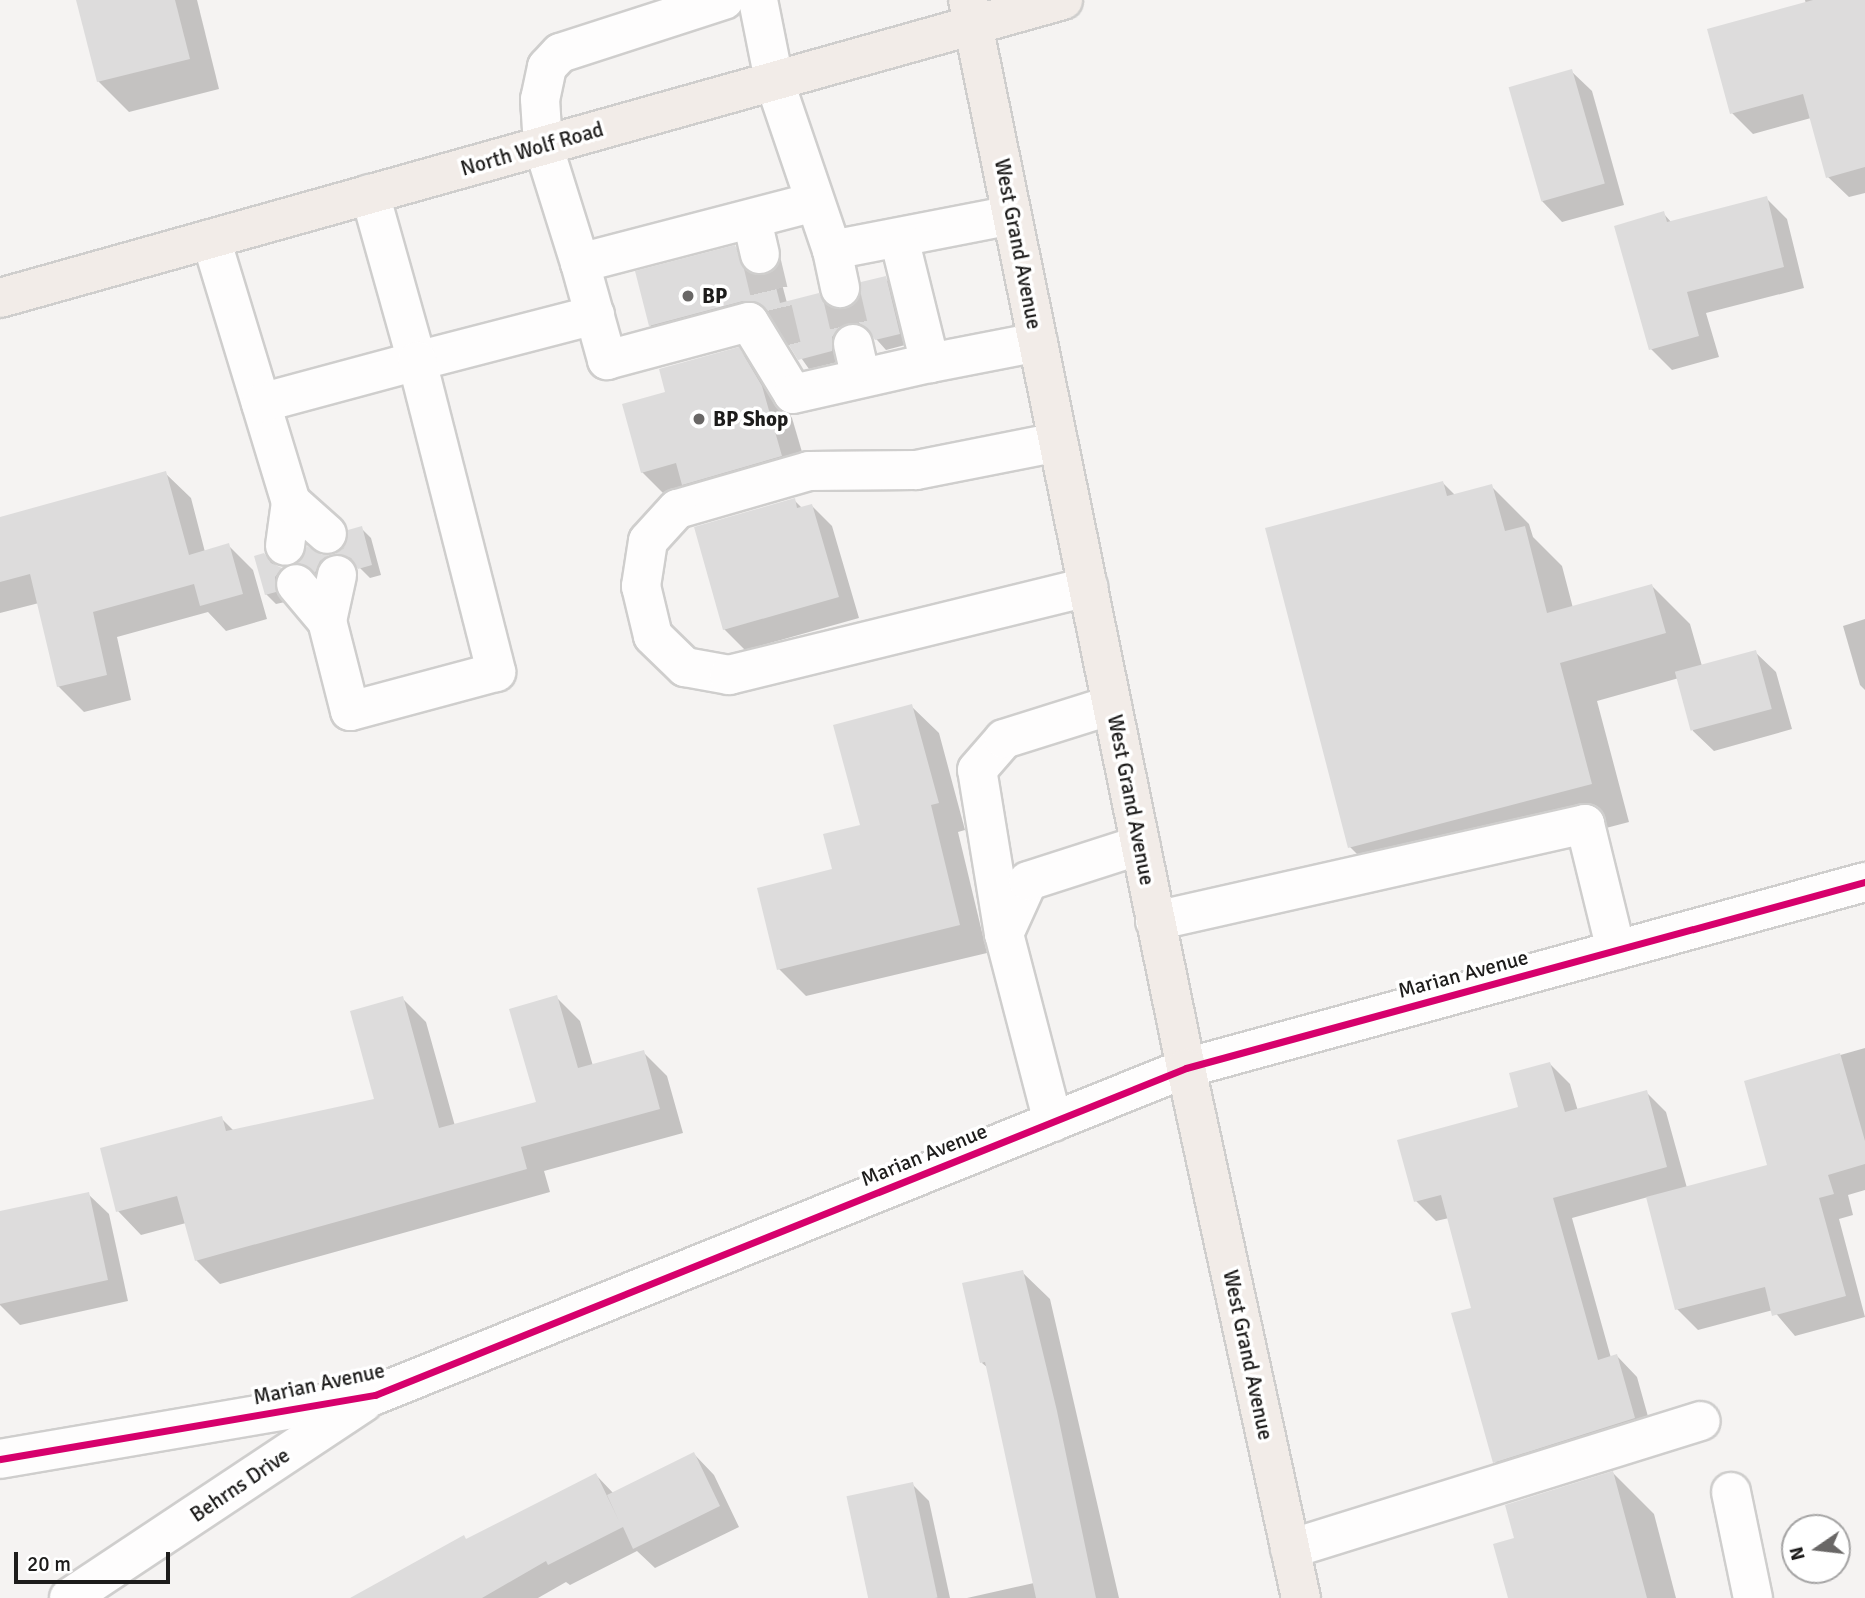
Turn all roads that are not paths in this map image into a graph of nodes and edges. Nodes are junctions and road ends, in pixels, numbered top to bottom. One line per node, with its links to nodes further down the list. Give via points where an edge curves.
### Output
1 (724, 0): 6 (street, via 560,53 547,67 540,99)
2 (758, 0): 5 (street)
3 (1063, 0): 4 (main road, North Wolf Road)
4 (971, 12): 5 (main road, North Wolf Road); 9 (main road, West Grand Avenue)
5 (774, 80): 6 (main road, North Wolf Road); 8 (street)
6 (543, 145): 7 (main road, North Wolf Road); 13 (street)
7 (370, 194): 11 (main road, North Wolf Road); 18 (street)
8 (814, 202): 12 (street); 13 (street, via 756,237)
9 (1012, 215): 10 (street); 17 (main road, West Grand Avenue)
10 (899, 238): 12 (street); 19 (street)
11 (211, 239): 15 (main road, North Wolf Road); 20 (street)
12 (832, 250): 14 (street)
13 (580, 263): 16 (street)
14 (839, 288)
15 (0, 298)
16 (595, 316): 18 (street); 19 (street, via 607,360 749,322 789,377 857,361)
17 (1038, 342): 19 (street); 21 (main road, West Grand Avenue)
18 (417, 361): 20 (street); 28 (street, via 496,672 351,710)
19 (930, 363)
20 (261, 403): 22 (street)
21 (1058, 442): 27 (main road, West Grand Avenue); 27 (street, via 916,470 809,471 677,509 648,541 641,586 653,636 685,667 729,675)
22 (291, 502): 23 (street); 24 (street)
23 (327, 534)
24 (285, 546)
25 (337, 575): 28 (street)
26 (296, 584): 28 (street)
27 (1088, 587): 29 (main road, West Grand Avenue)
28 (327, 621)
29 (1112, 705): 30 (main road, West Grand Avenue); 33 (street, via 1004,739 977,770)
30 (1140, 845): 32 (main road, West Grand Avenue); 33 (street, via 1028,881)
31 (1865, 882): 34 (street, Marian Avenue)
32 (1155, 921): 34 (street, via 1585,824); 35 (main road, West Grand Avenue)
33 (1004, 934): 36 (street)
34 (1616, 950): 35 (street, Marian Avenue)
35 (1186, 1068): 36 (street, Marian Avenue); 41 (main road, West Grand Avenue)
36 (1053, 1122): 37 (street, Marian Avenue)
37 (375, 1395): 39 (street, Marian Avenue); 42 (street, Behrns Drive)
38 (1700, 1421): 41 (street)
39 (0, 1459)
40 (1731, 1492): 44 (street)
41 (1290, 1549): 43 (main road, West Grand Avenue)
42 (69, 1598)
43 (1301, 1598)
44 (1753, 1598)

